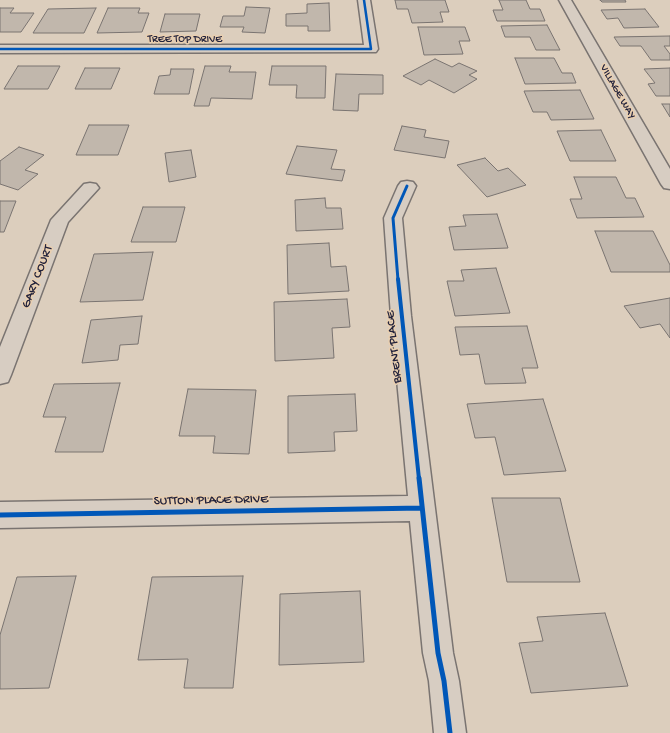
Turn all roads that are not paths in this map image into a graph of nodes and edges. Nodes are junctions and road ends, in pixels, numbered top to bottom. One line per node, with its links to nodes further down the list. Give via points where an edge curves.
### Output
1 (364, 0): 3 (street, TREE TOP DRIVE, via 371,50)
2 (565, 0): 4 (street, VILLAGE WAY)
3 (0, 49)
4 (670, 184)
5 (407, 186): 8 (street, BRENT PLACE, via 393,218)
6 (90, 188): 7 (street, GARY COURT, via 60,220)
7 (0, 375)
8 (422, 508): 9 (street, SUTTON PLACE DRIVE); 10 (street, BRENT PLACE, via 438,653)
9 (0, 515)
10 (450, 733)

